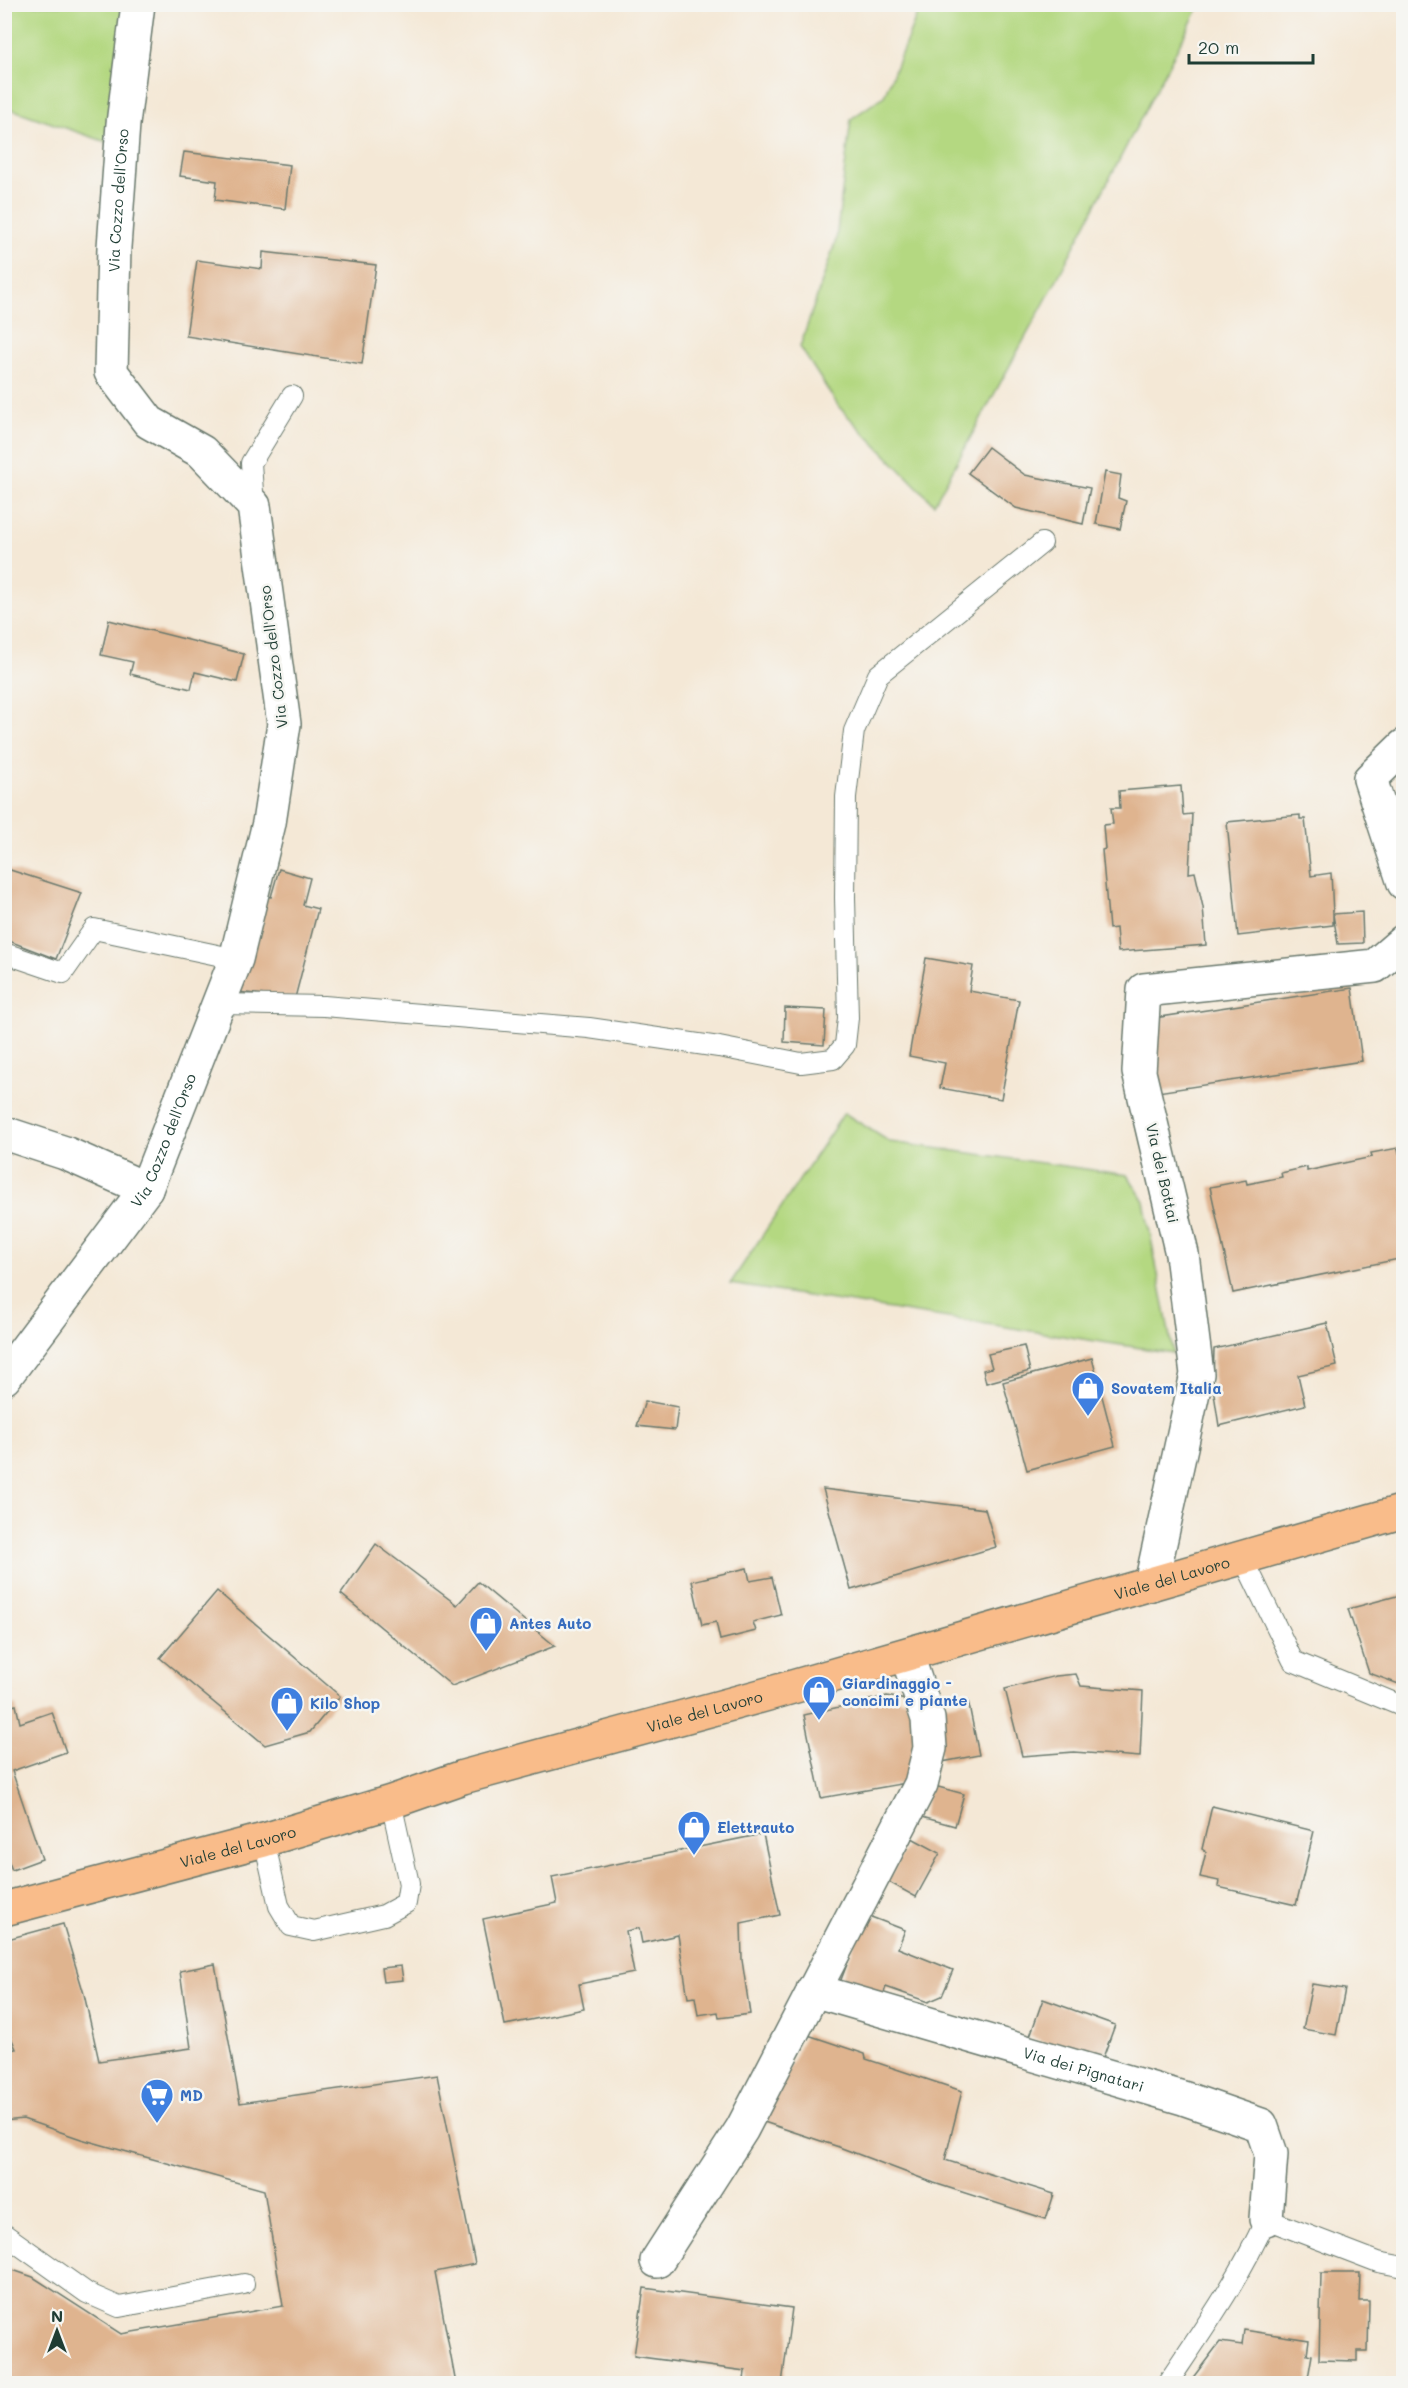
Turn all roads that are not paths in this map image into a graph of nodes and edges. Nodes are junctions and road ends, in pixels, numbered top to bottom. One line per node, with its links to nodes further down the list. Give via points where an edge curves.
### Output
1 (138, 4): 3 (street, Via Cozzo dell'Orso, via 123,124 114,247 111,372 149,422 202,452)
2 (292, 396): 3 (lane, via 251,464)
3 (254, 506): 9 (street, Via Cozzo dell'Orso, via 284,724 269,823)
4 (1042, 543): 10 (lane, via 878,675 854,731 846,797 849,1018 845,1045 833,1059 801,1063 589,1028 324,1006)
5 (1404, 746): 6 (street, via 1370,779)
6 (1404, 883)
7 (1404, 940): 16 (street, Via dei Bottai, via 1375,966 1144,990 1139,1072 1182,1254 1197,1374)
8 (4, 953): 9 (lane, via 63,973 94,929)
9 (236, 959): 10 (street, Via Cozzo dell'Orso)
10 (220, 1004): 12 (street, Via Cozzo dell'Orso)
11 (4, 1132): 12 (street, via 65,1153)
12 (146, 1189): 13 (street, Via Cozzo dell'Orso)
13 (4, 1378)
14 (1404, 1511): 15 (main road, Viale del Lavoro)
15 (1243, 1558): 16 (main road, Viale del Lavoro); 18 (lane, via 1293,1661)
16 (1151, 1584): 17 (main road, Viale del Lavoro)
17 (907, 1655): 19 (main road, Viale del Lavoro, via 463,1777); 22 (street, via 928,1719 930,1748 921,1784)
18 (1404, 1707)
19 (391, 1802): 20 (main road, Viale del Lavoro); 20 (lane, via 409,1884 406,1904 384,1914 314,1931 291,1926 279,1905)
20 (264, 1840): 21 (main road, Viale del Lavoro)
21 (4, 1909)
22 (813, 1990): 23 (street, Via dei Pignatari, via 1183,2098 1261,2125 1271,2154); 25 (street, via 742,2128)
23 (1266, 2219): 26 (lane, via 1378,2262); 28 (lane, via 1242,2267)
24 (4, 2234): 27 (lane, via 87,2293 119,2307)
25 (657, 2261)
26 (1404, 2267)
27 (244, 2284)
28 (1167, 2384)

